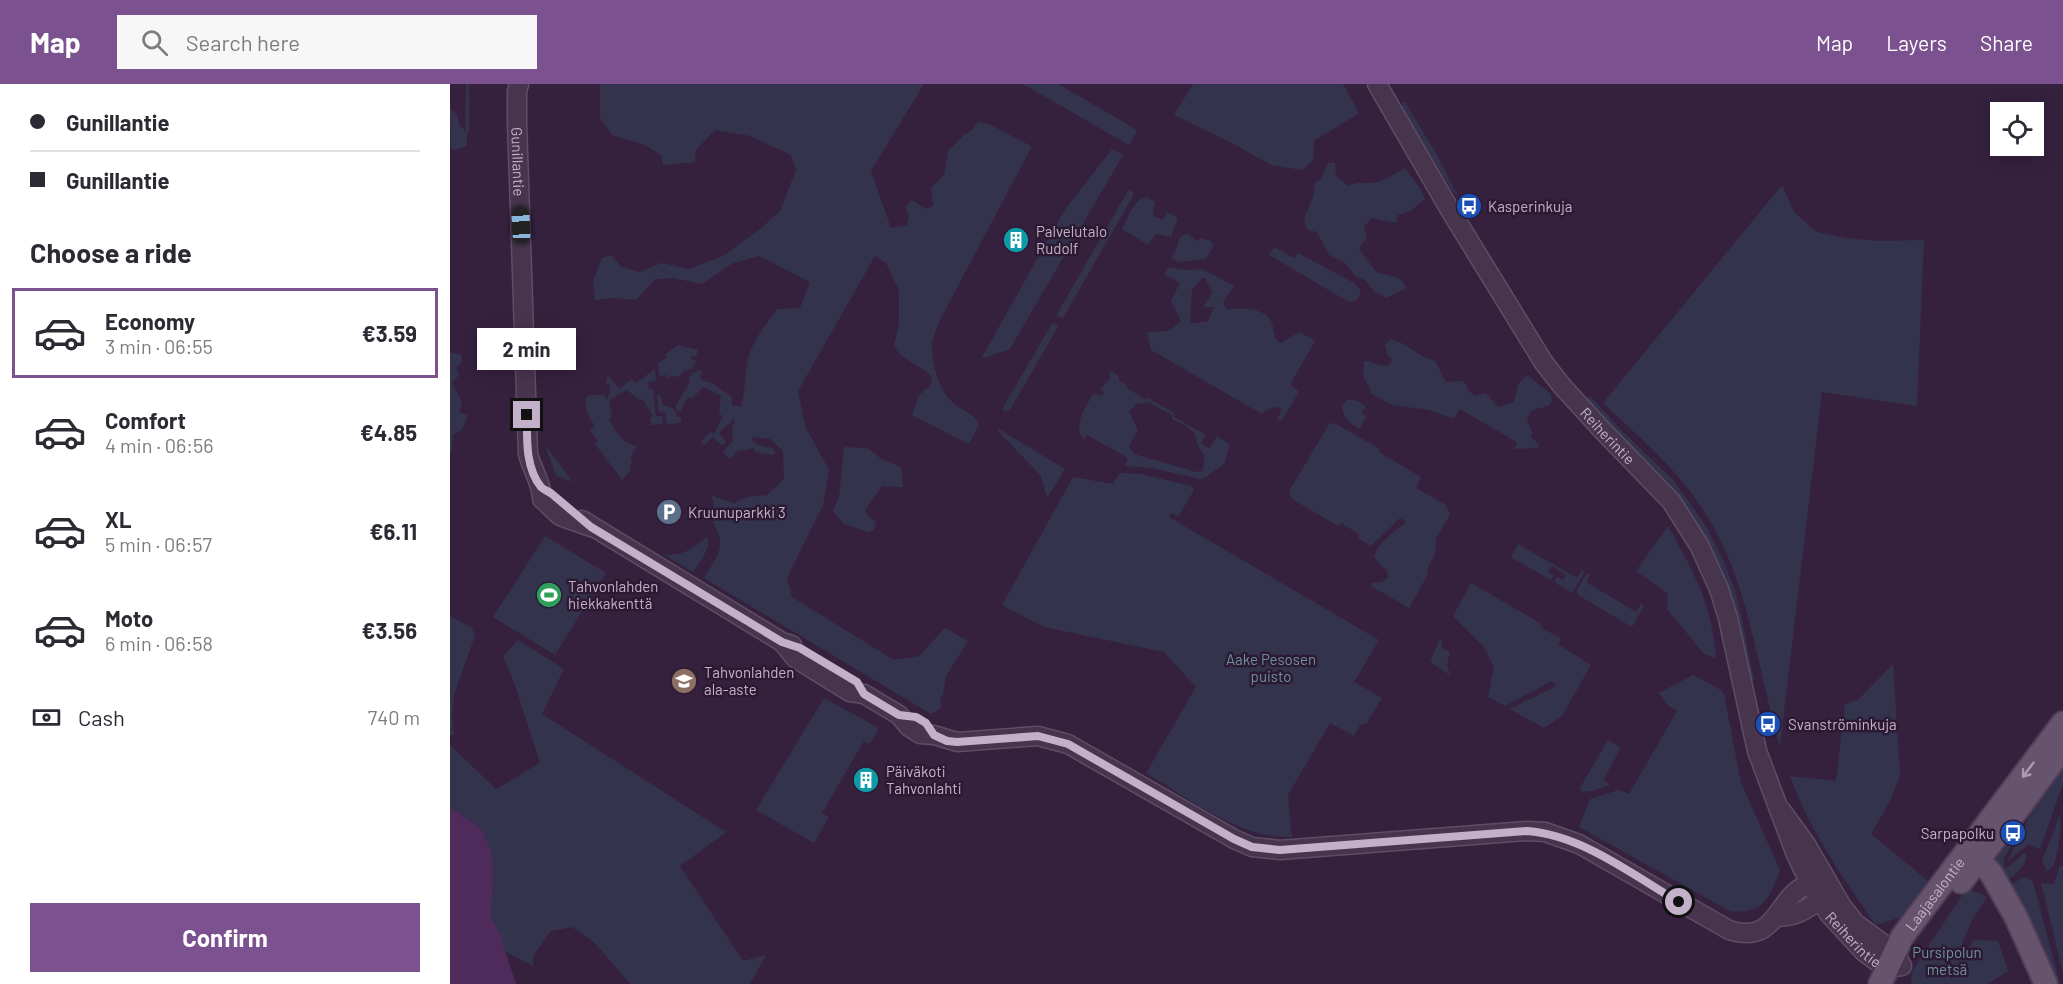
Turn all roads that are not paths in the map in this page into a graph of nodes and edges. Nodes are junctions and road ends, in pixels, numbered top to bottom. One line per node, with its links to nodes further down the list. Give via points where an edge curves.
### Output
1 (519, 84): 10 (street, Gunillantie, via 527,444 542,499 561,516 591,527 782,642 795,658 850,692 864,694 899,715 916,717 934,735 957,742 1038,736 1068,744 1252,847 1280,850 1545,832 1579,844 1729,930 1758,932)
2 (1377, 84): 5 (street, Reiherintie, via 1544,363 1671,501 1699,544 1728,618 1757,751)
3 (2063, 723): 6 (main road, Laajasalontie, one-way to 6)
4 (2063, 748): 6 (main road, Laajasalontie)
5 (1781, 810): 7 (street, Reiherintie); 8 (street, Reiherintie)
6 (1976, 867): 11 (main road, Laajasalontie, via 1902,937); 12 (main road, via 2001,893 2016,917)
7 (1809, 882): 8 (street); 9 (street, Reiherintie); 10 (street, Gunillantie, via 1782,904)
8 (1829, 883): 9 (street, Gunillantie); 11 (street, Reiherintie)
9 (1819, 900): 10 (street, Gunillantie, via 1791,917); 11 (street, Reiherintie, via 1848,937)
10 (1777, 917)
11 (1891, 971)
12 (2046, 984)

